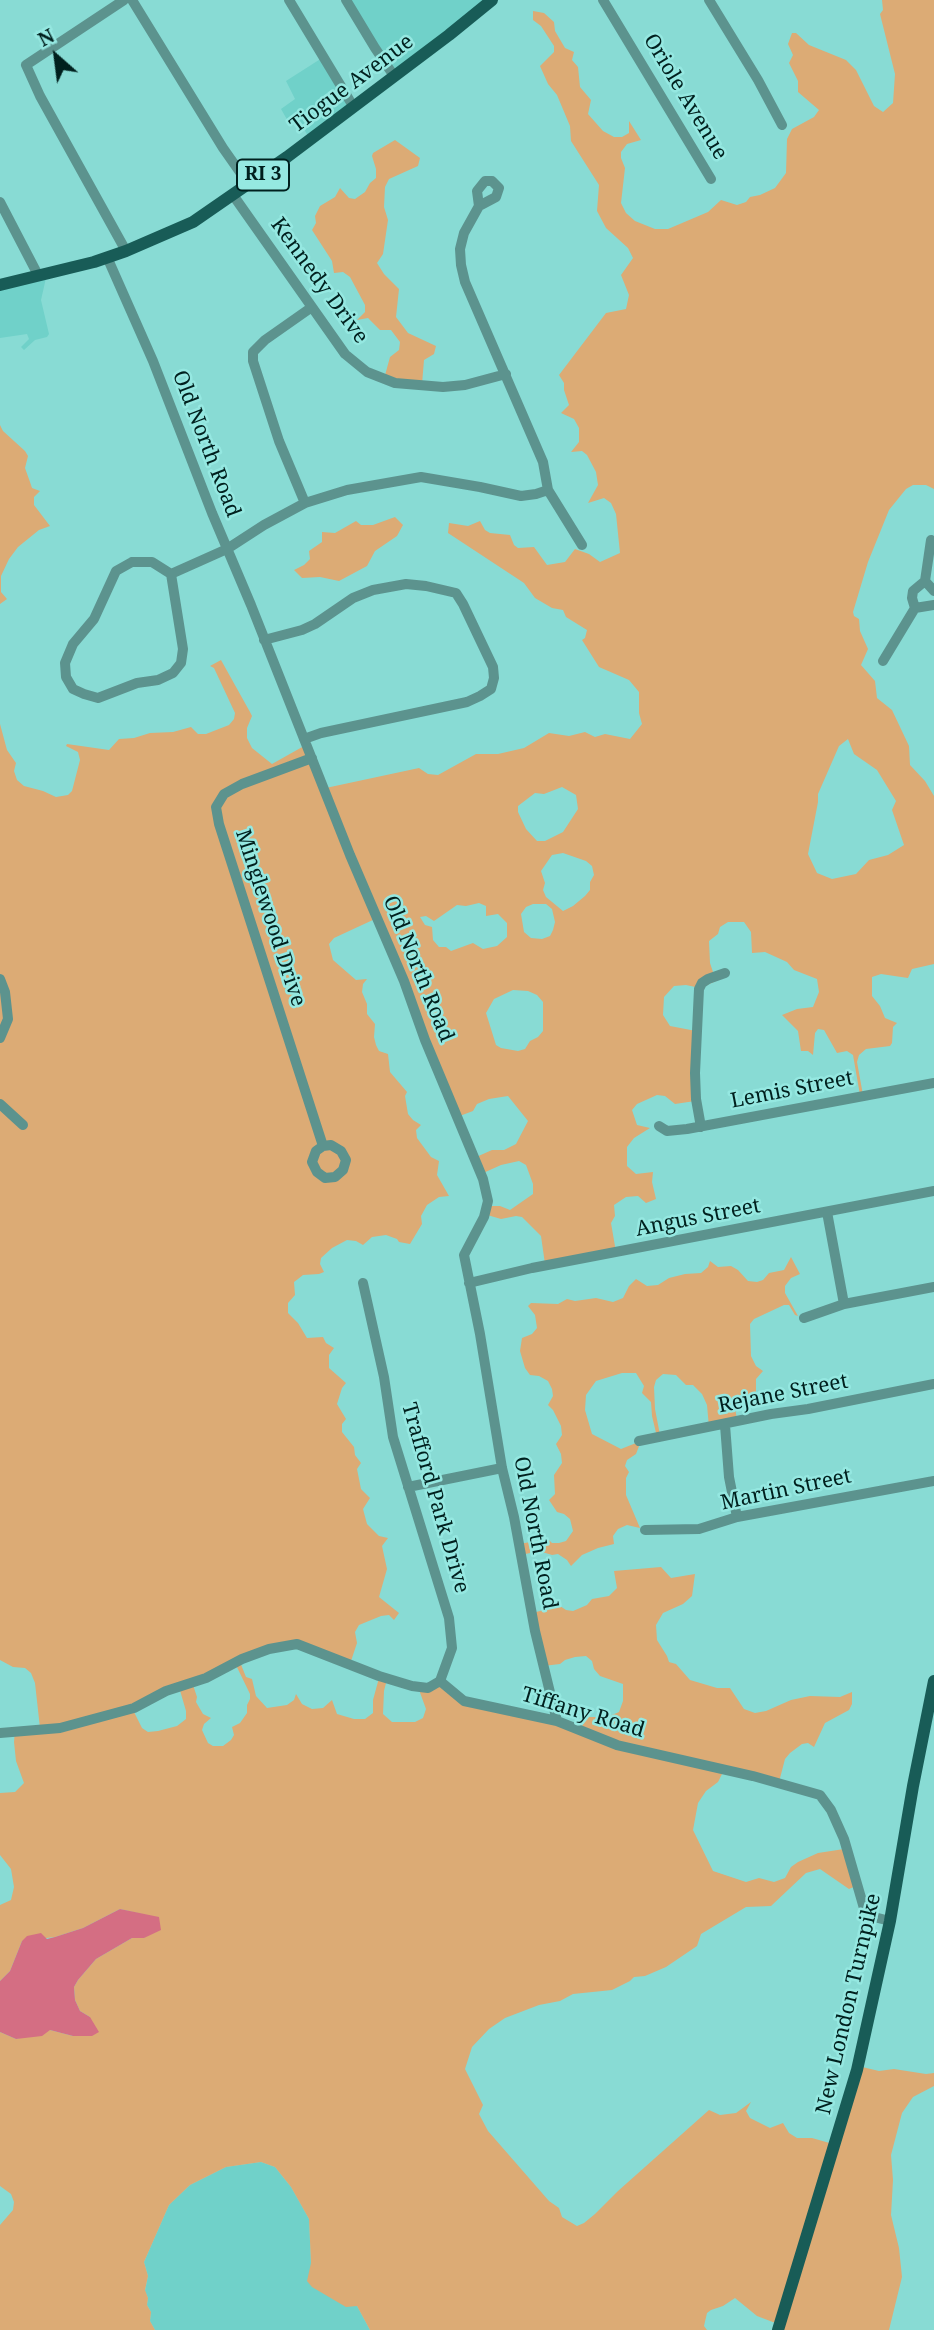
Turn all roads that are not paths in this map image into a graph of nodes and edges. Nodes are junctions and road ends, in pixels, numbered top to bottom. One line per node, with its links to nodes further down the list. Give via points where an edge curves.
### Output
1 (124, 0): 16 (street, via 26,65)
2 (132, 0): 12 (street)
3 (289, 0): 9 (street)
4 (346, 0): 8 (street)
5 (492, 0): 8 (main road, Tiogue Avenue / RI 3)
6 (603, 0): 11 (street, Oriole Avenue)
7 (709, 0): 10 (street)
8 (394, 76): 9 (main road, Tiogue Avenue / RI 3)
9 (353, 106): 12 (main road, Tiogue Avenue / RI 3)
10 (782, 125)
11 (711, 179)
12 (248, 185): 13 (main road, Tiogue Avenue / RI 3)
13 (233, 195): 16 (main road, Tiogue Avenue / RI 3, via 192,222); 20 (street, Kennedy Drive)
14 (0, 202): 18 (street)
15 (479, 206): 21 (street, via 464,233 461,265)
16 (126, 251): 17 (main road, Tiogue Avenue / RI 3)
17 (107, 257): 18 (main road, Tiogue Avenue / RI 3); 26 (street, Old North Road)
18 (38, 275): 19 (main road, Tiogue Avenue / RI 3)
19 (0, 285)
20 (313, 307): 21 (street, Kennedy Drive, via 345,354 379,378 443,387); 23 (street, via 253,352 279,441)
21 (506, 374): 22 (street, via 543,462)
22 (548, 490): 23 (street, via 521,496 421,477); 25 (street)
23 (305, 503): 26 (street)
24 (931, 540): 28 (street)
25 (582, 545)
26 (227, 549): 27 (street); 32 (street, Old North Road)
27 (171, 574): 27 (street, via 183,649 181,663 173,673 98,698 72,688 65,677 65,663 73,644 94,620 116,571 132,562 152,562)
28 (925, 581): 29 (street); 31 (street, via 913,591)
29 (934, 591)
30 (934, 605): 31 (street)
31 (915, 608): 33 (street)
32 (264, 640): 34 (street, Old North Road); 34 (street, via 302,630 373,590 426,586 456,593 493,667 491,688 467,702)
33 (883, 661)
34 (304, 739): 35 (street, Old North Road)
35 (312, 758): 44 (street, Minglewood Drive, via 242,784 224,794 216,807); 48 (street, Old North Road, via 483,1180 488,1201 484,1217 464,1255)
36 (725, 973): 43 (street, via 708,979 699,989 695,1073)
37 (0, 979): 38 (street, via 8,1019)
38 (0, 1038)
39 (934, 1083): 43 (street, Lemis Street)
40 (0, 1104): 41 (street)
41 (23, 1125)
42 (659, 1126): 43 (street, Lemis Street, via 667,1131)
43 (701, 1127)
44 (323, 1146)
45 (934, 1191): 46 (street, Angus Street)
46 (827, 1212): 48 (street, Angus Street); 50 (street)
47 (363, 1283): 57 (street, Trafford Park Drive, via 393,1437)
48 (469, 1283): 55 (street, Old North Road)
49 (934, 1287): 50 (street)
50 (844, 1304): 51 (street)
51 (803, 1318)
52 (934, 1384): 53 (street, Rejane Street)
53 (724, 1425): 54 (street, Rejane Street); 58 (street)
54 (639, 1441)
55 (502, 1468): 57 (street); 62 (street, Old North Road)
56 (934, 1481): 58 (street, Martin Street)
57 (408, 1487): 60 (street, Trafford Park Drive, via 449,1618 452,1648)
58 (737, 1517): 59 (street, Martin Street, via 699,1529)
59 (645, 1530)
60 (440, 1681): 62 (street, Tiffany Road, via 464,1701); 63 (street, via 428,1688 412,1686 297,1644 242,1659 134,1708 60,1728)
61 (934, 1681): 64 (main road, New London Turnpike)
62 (557, 1721): 64 (street, Tiffany Road, via 617,1745 820,1795 844,1839 866,1915)
63 (0, 1733)
64 (890, 1921): 65 (main road, New London Turnpike, via 856,2070)
65 (778, 2330)

